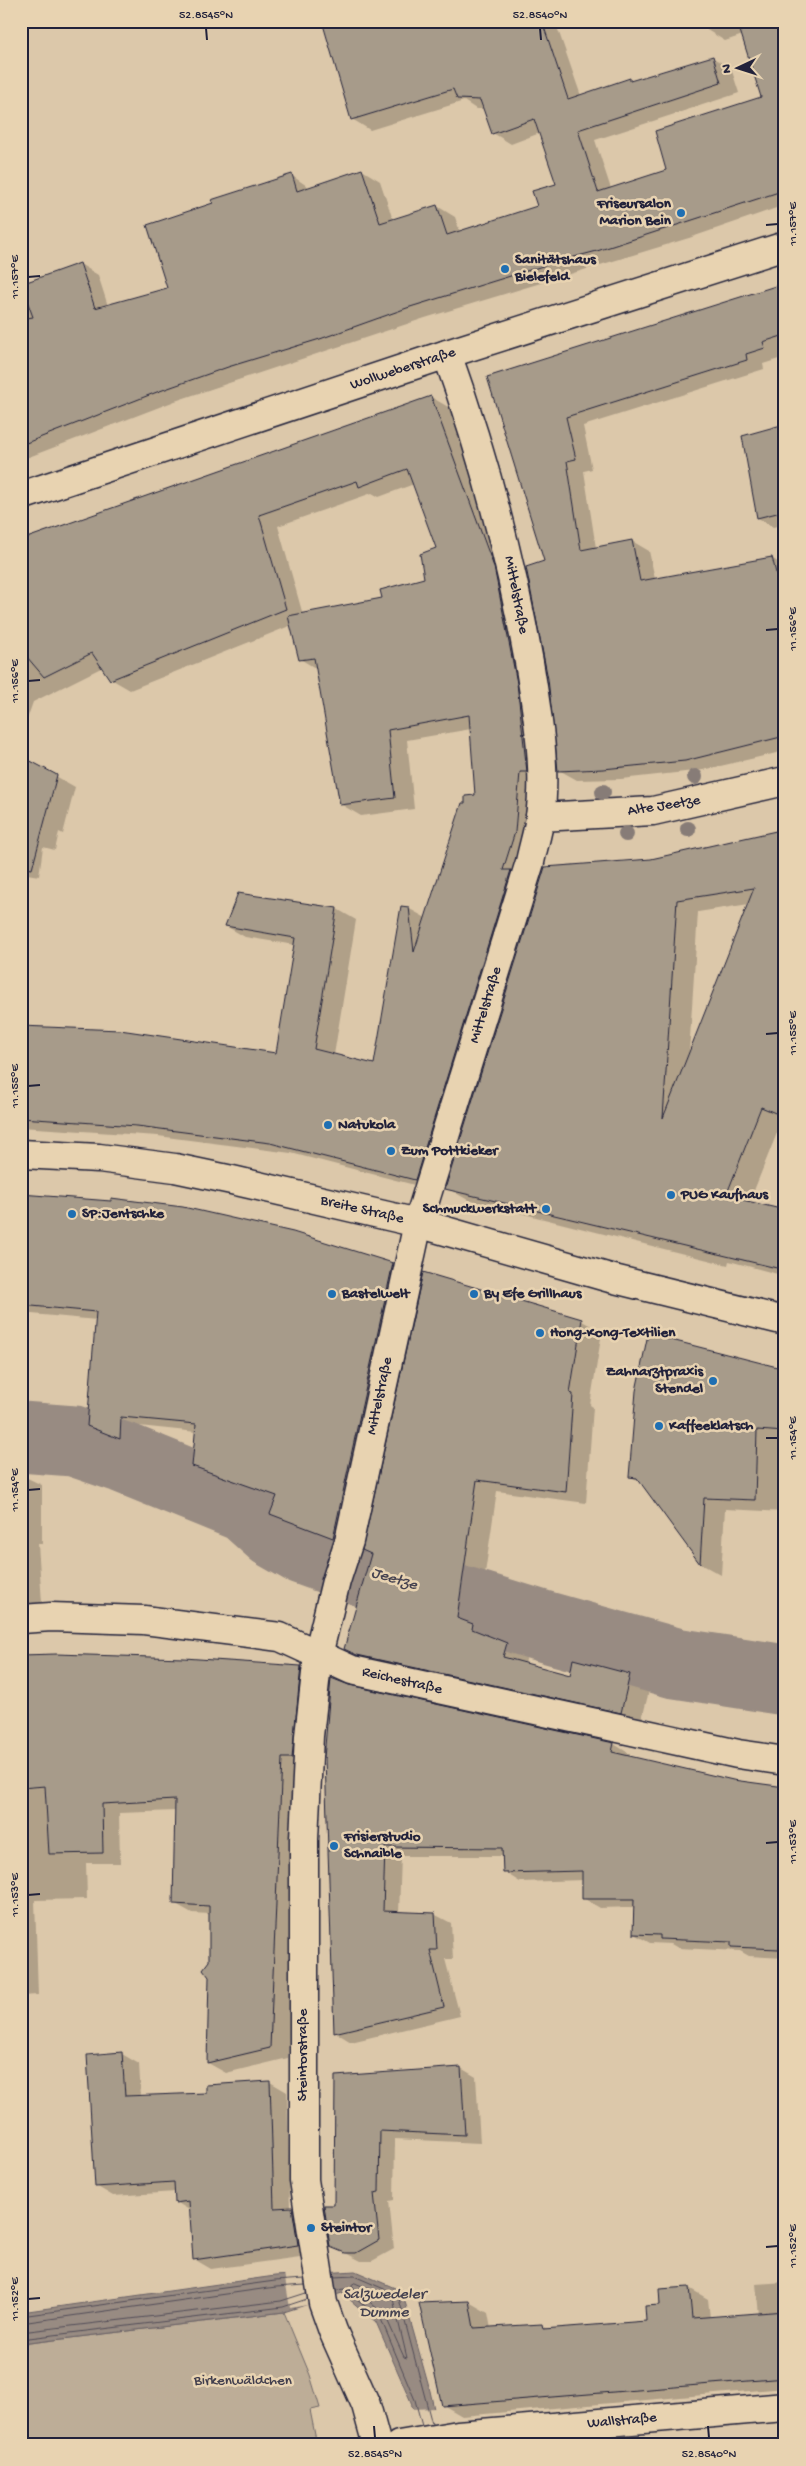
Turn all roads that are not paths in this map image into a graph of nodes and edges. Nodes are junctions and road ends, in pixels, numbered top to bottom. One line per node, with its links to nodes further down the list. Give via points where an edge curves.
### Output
1 (785, 246): 2 (street, Wollweberstraße)
2 (447, 354): 3 (street, Wollweberstraße); 5 (street, Mittelstraße, via 490,481 520,614 538,721 542,776)
3 (21, 496)
4 (785, 781): 5 (street, Alte Jeetze, via 653,811)
5 (540, 816): 7 (street, Mittelstraße, via 530,862)
6 (21, 1154): 7 (street, Breite Straße, via 99,1158 175,1168)
7 (418, 1223): 8 (street, Breite Straße, via 610,1278); 10 (street, Mittelstraße, via 348,1541)
8 (785, 1321)
9 (21, 1619): 10 (street, Reichestraße, via 144,1620 280,1637)
10 (318, 1655): 11 (street, Reichestraße, via 352,1670 670,1740); 14 (street, Steintorstraße, via 309,1736 304,1839 304,2180 323,2302 366,2406)
11 (785, 1761)
12 (785, 2407): 13 (street, Wallstraße, via 458,2435)
13 (408, 2443)
14 (377, 2445)

